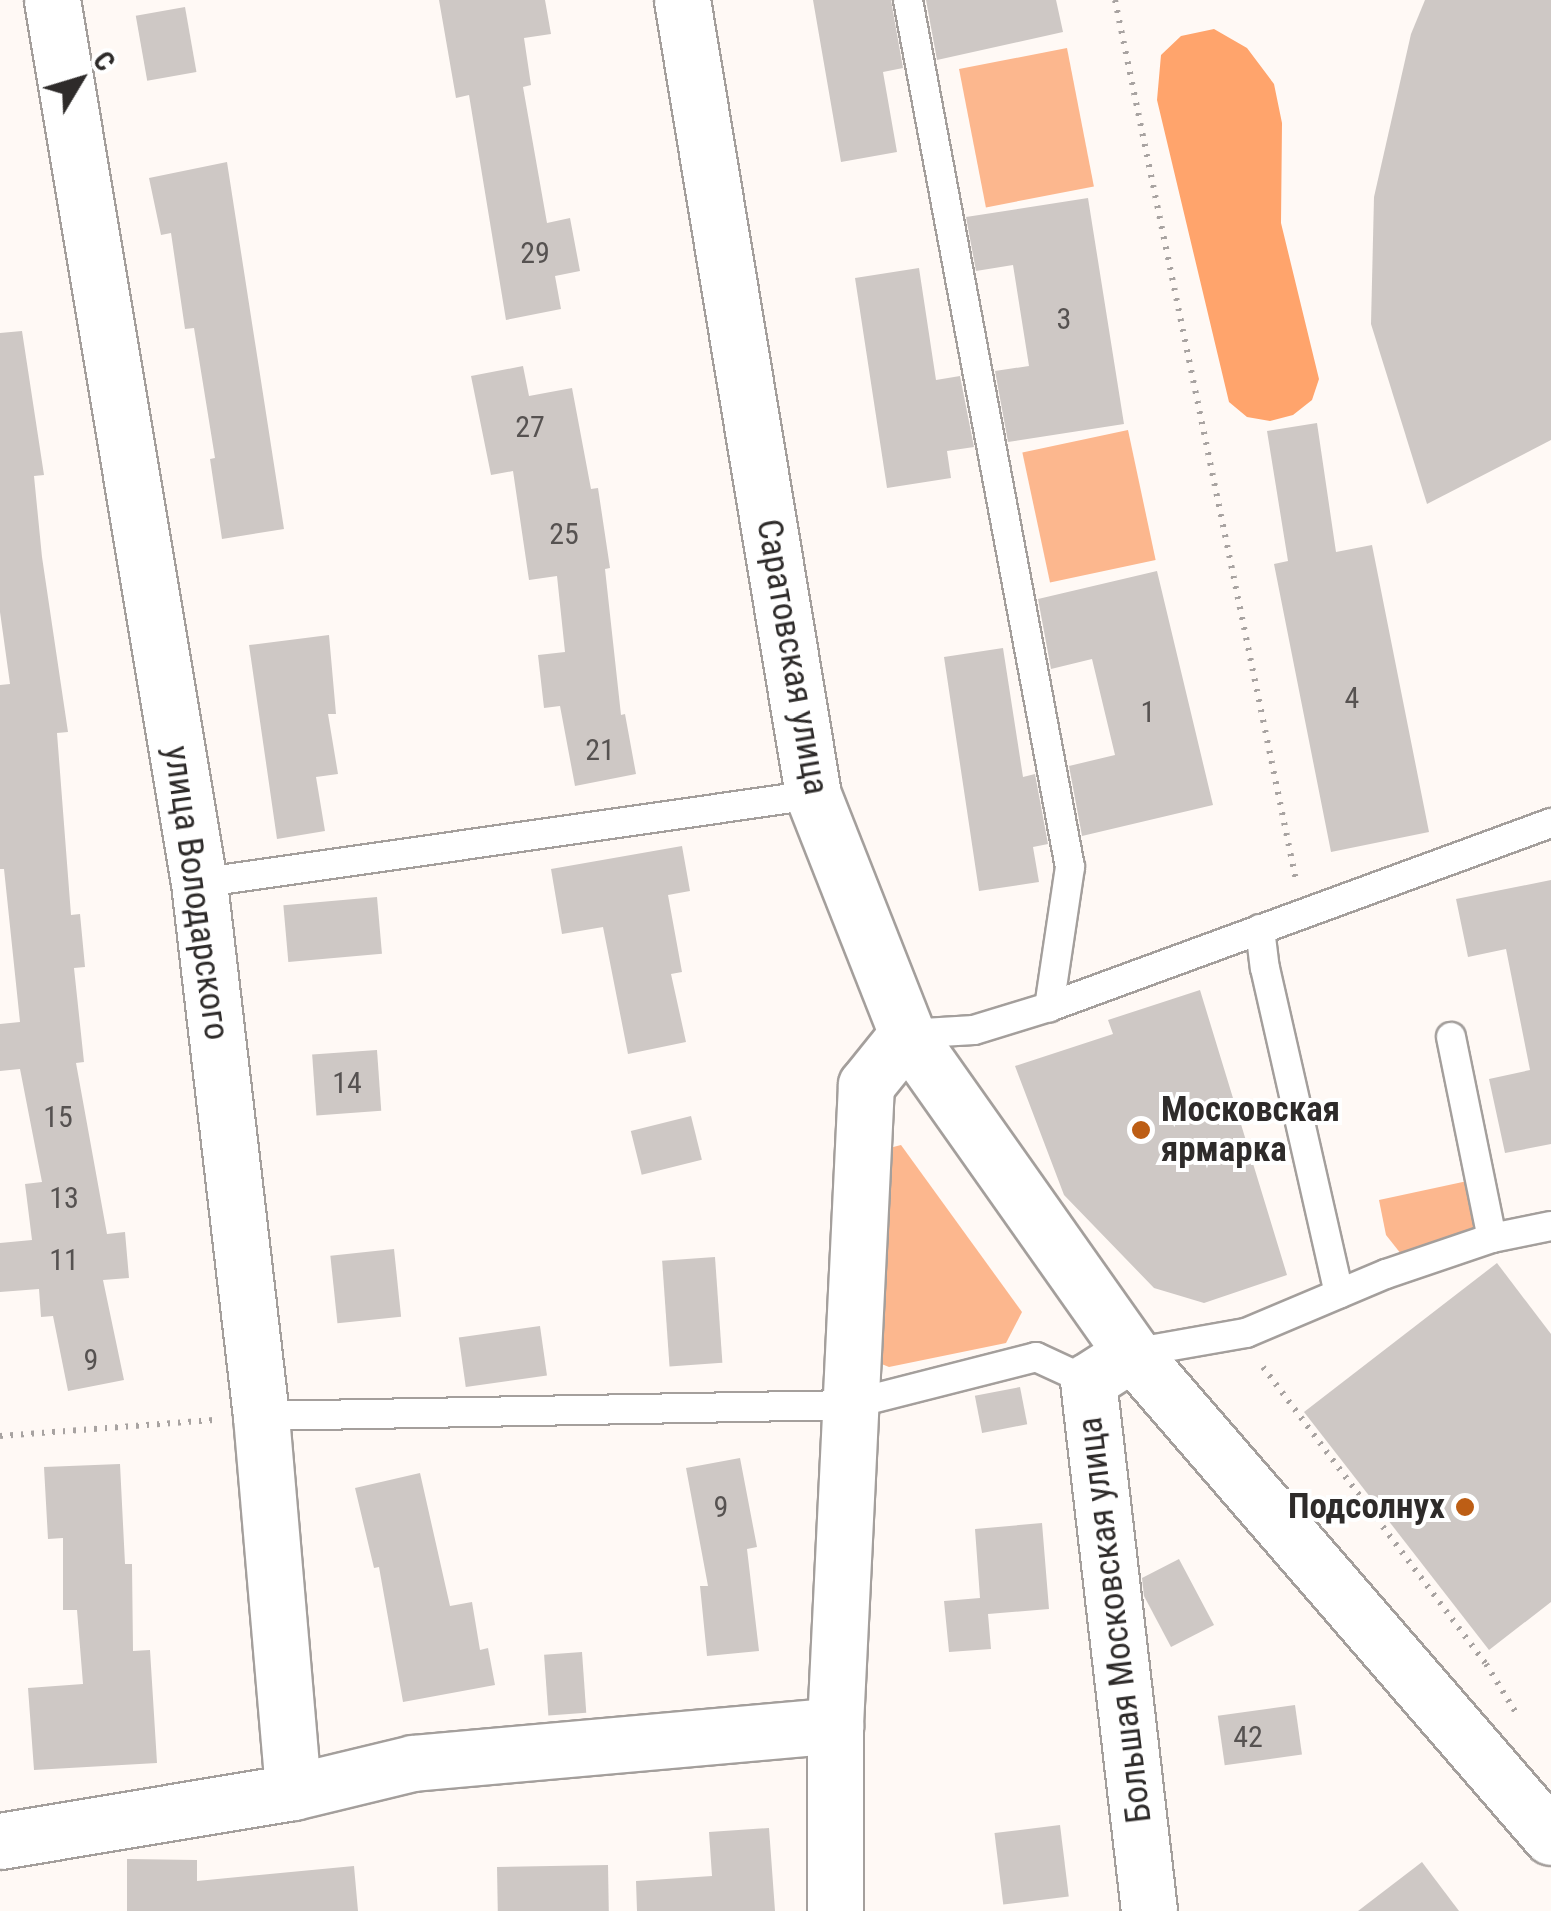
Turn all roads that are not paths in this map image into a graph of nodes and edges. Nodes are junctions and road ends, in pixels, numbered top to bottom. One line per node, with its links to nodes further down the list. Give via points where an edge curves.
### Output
1 (52, 0): 6 (street, улица Володарского)
2 (682, 0): 4 (street, Саратовская улица)
3 (908, 0): 8 (lane, via 1070,867)
4 (813, 795): 6 (lane); 9 (street, Саратовская улица)
5 (1551, 823): 7 (lane)
6 (199, 883): 16 (street, улица Володарского)
7 (1260, 929): 8 (lane); 13 (lane)
8 (1049, 1006): 9 (lane, via 974,1030)
9 (907, 1034): 14 (street, Саратовская улица); 15 (street, via 866,1085)
10 (1451, 1037): 12 (lane)
11 (1551, 1226): 12 (lane)
12 (1492, 1238): 13 (lane)
13 (1339, 1294): 14 (lane, via 1246,1333)
14 (1110, 1367): 15 (lane, via 1036,1357); 19 (street, Саратовская улица); 22 (street, Большая Московская улица)
15 (848, 1405): 16 (lane); 17 (street)
16 (261, 1416): 18 (street, улица Володарского)
17 (835, 1725): 18 (street, via 413,1763); 21 (street)
18 (293, 1792): 20 (street)
19 (1551, 1837)
20 (0, 1840)
21 (835, 1911)
22 (1149, 1911)

